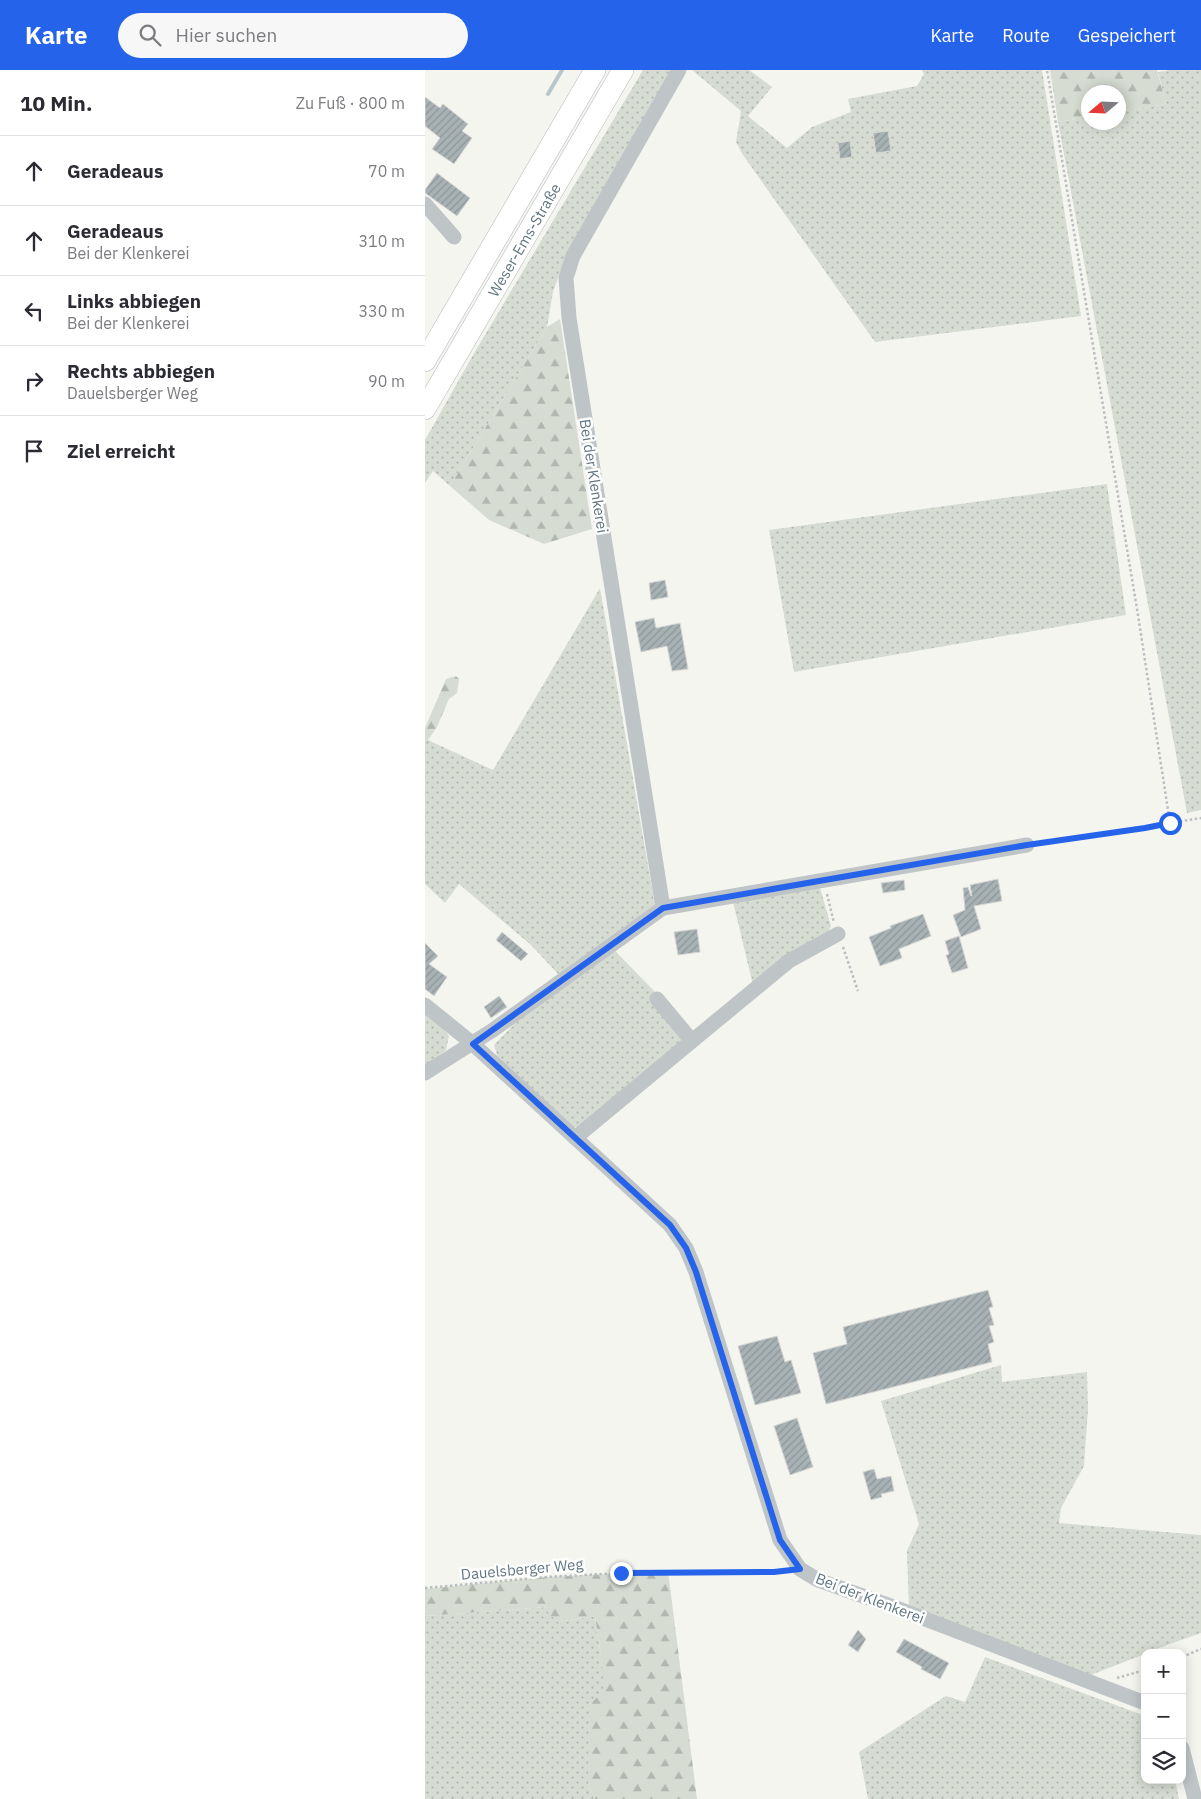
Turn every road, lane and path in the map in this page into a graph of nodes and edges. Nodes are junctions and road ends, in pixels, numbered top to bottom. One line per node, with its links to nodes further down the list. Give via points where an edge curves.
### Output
1 (595, 70): 7 (highway, Weser-Ems-Straße)
2 (623, 70): 8 (highway, Weser-Ems-Straße)
3 (679, 70): 12 (street, Bei der Klenkerei, via 573,256 565,278 570,328)
4 (1047, 70): 10 (path)
5 (425, 204): 6 (street)
6 (454, 237)
7 (425, 361)
8 (425, 409)
9 (1201, 818): 10 (path)
10 (1170, 823): 11 (path)
11 (1027, 845): 12 (street)
12 (663, 908): 17 (street)
13 (838, 934): 16 (street, via 789,961)
14 (657, 999): 16 (street)
15 (425, 1005): 17 (street, Bei der Klenkerei)
16 (692, 1041): 19 (street)
17 (473, 1044): 18 (street); 19 (street, Bei der Klenkerei)
18 (425, 1073)
19 (575, 1138): 20 (street, Bei der Klenkerei, via 670,1225 686,1248 780,1540)
20 (800, 1569): 21 (path, Dauelsberger Weg, via 621,1573); 25 (street, Bei der Klenkerei, via 818,1580)
21 (425, 1588)
22 (1201, 1649): 23 (path)
23 (1186, 1655)
24 (1141, 1671): 25 (path)
25 (1096, 1684): 26 (street, Bei der Klenkerei)
26 (1141, 1701)
27 (1186, 1764): 28 (street)
28 (1195, 1799)

